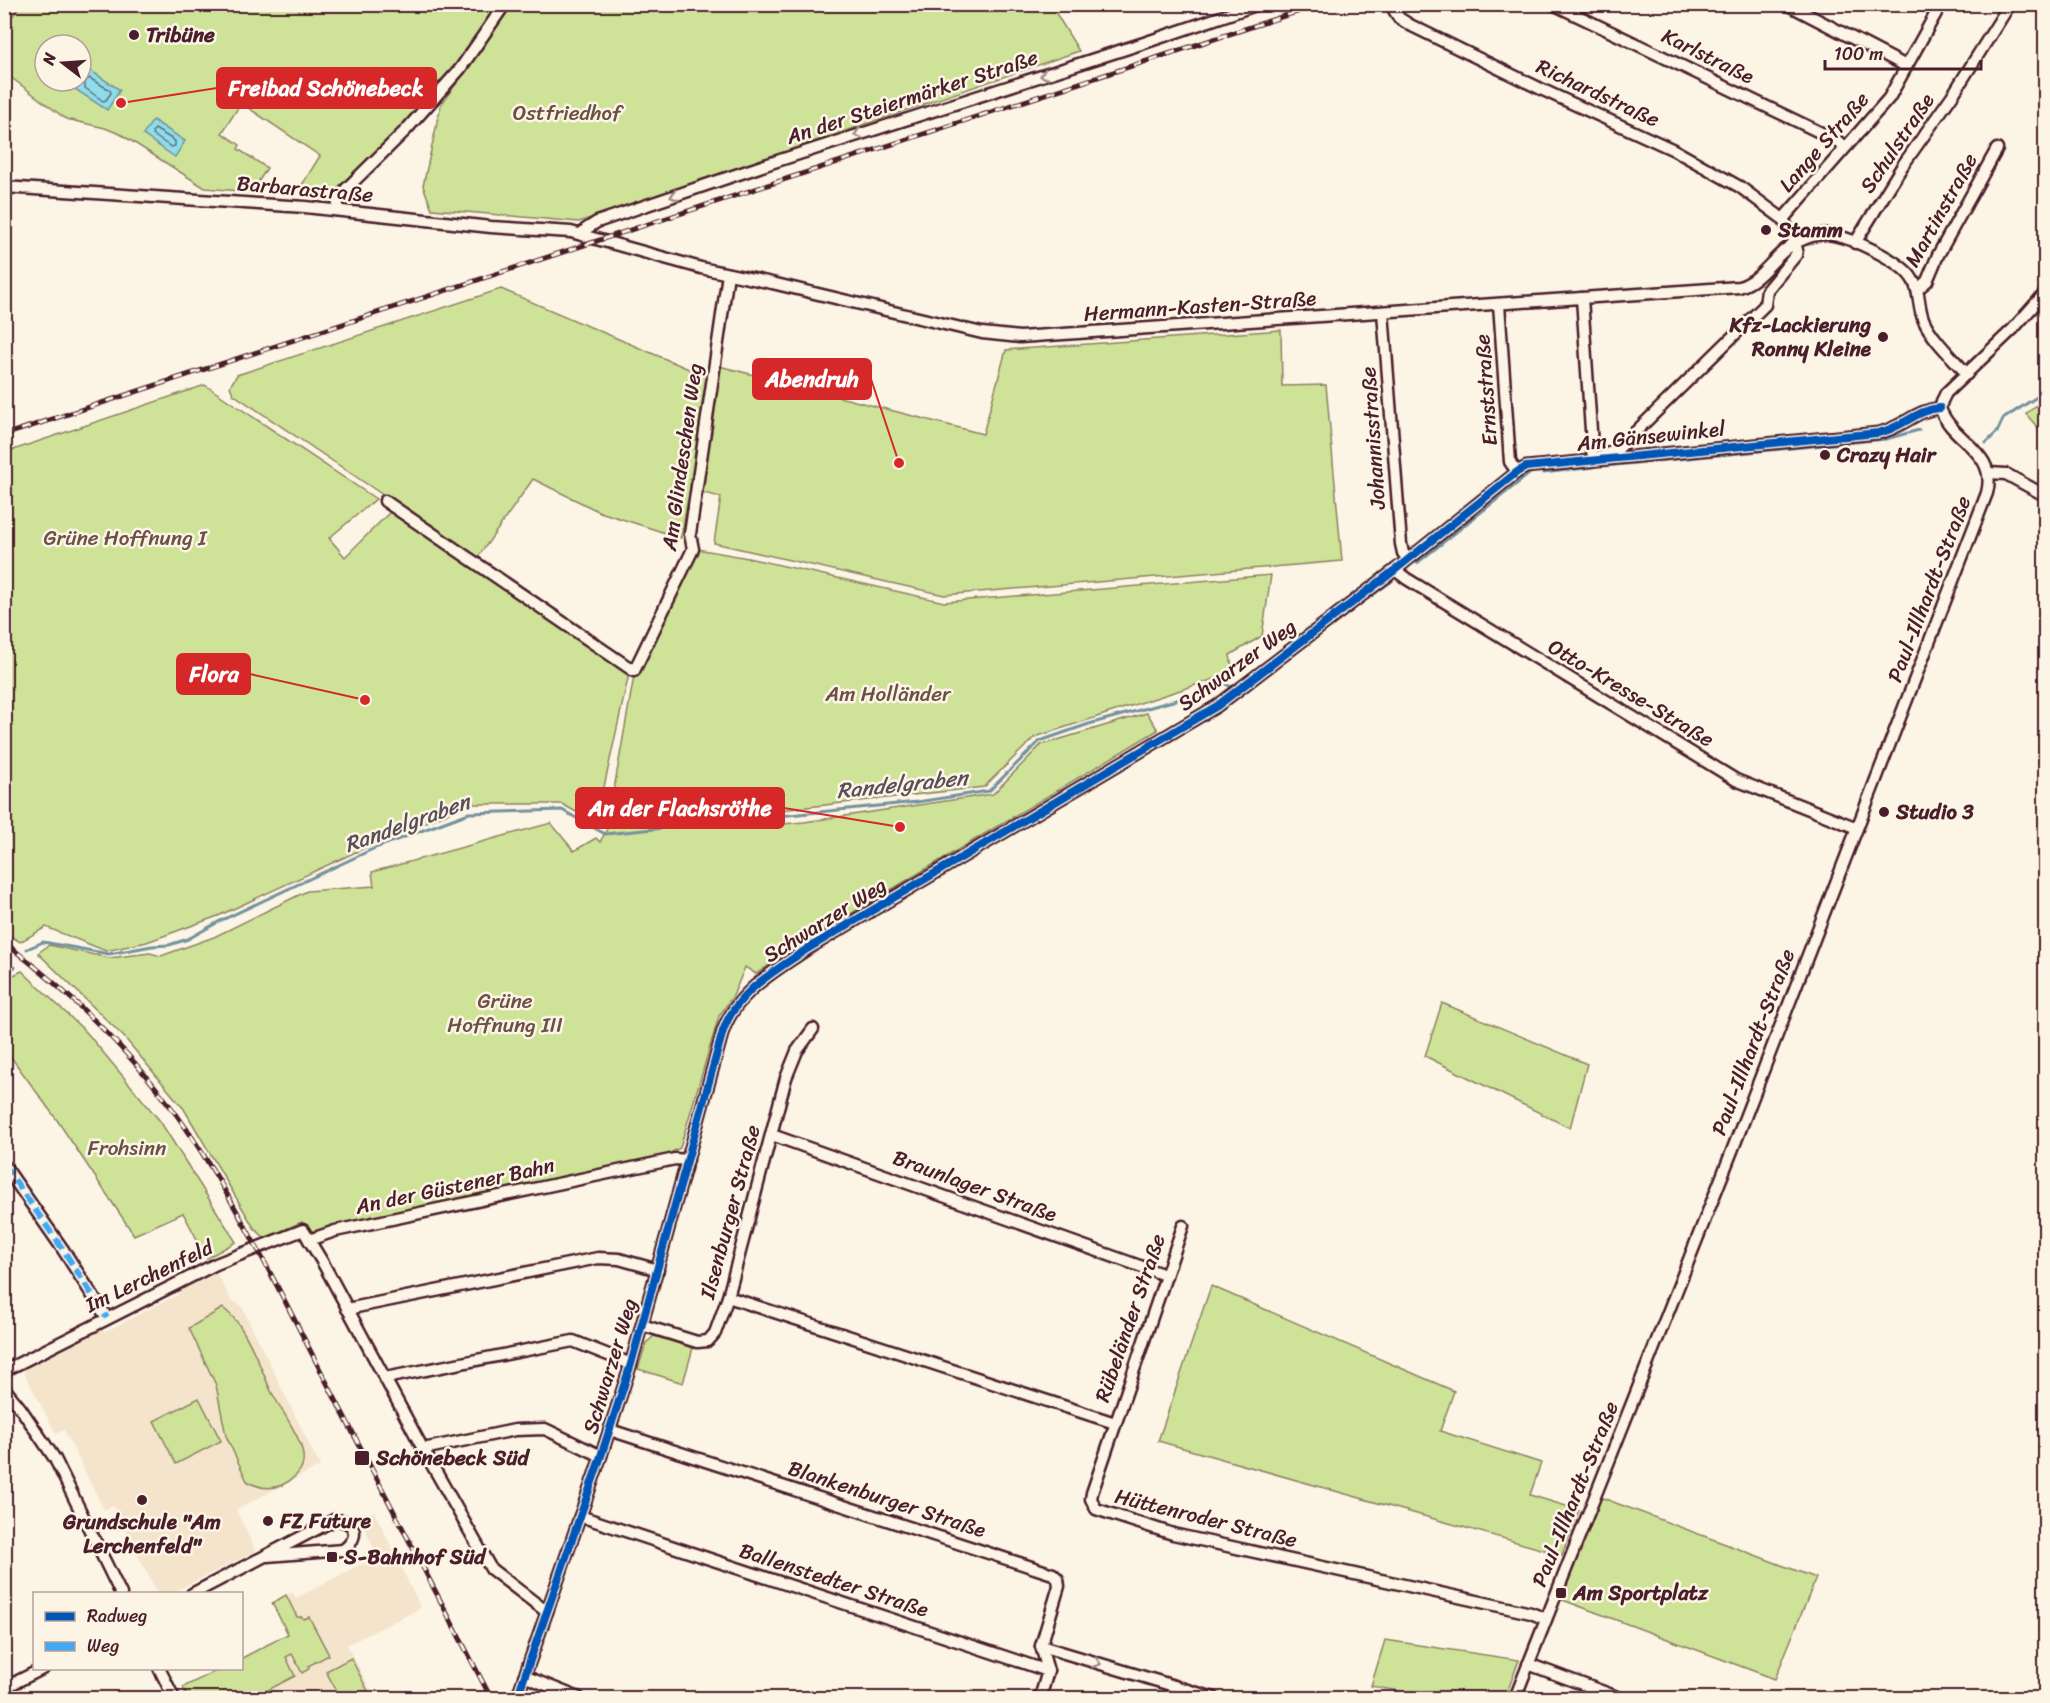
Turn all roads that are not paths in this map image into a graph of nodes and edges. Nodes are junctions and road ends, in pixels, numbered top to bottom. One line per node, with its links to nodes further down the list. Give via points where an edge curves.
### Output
1 (505, 4): 13 (street, via 460,69 346,189)
2 (1259, 4): 15 (street, An der Steiermärker Straße, one-way to 15, via 597,222)
3 (1553, 4): 10 (street, Karlstraße)
4 (1787, 4): 9 (street)
5 (1926, 4): 8 (street)
6 (2010, 4): 18 (street, Schulstraße)
7 (1395, 7): 14 (street, Richardstraße, via 1403,21 1674,150 1740,187)
8 (1939, 8): 9 (street, Lange Straße)
9 (1906, 66): 10 (street, Lange Straße, via 1889,98)
10 (1845, 147): 14 (street, Lange Straße)
11 (1997, 149): 21 (street, Martinstraße, via 1927,281)
12 (4, 187): 13 (street, Barbarastraße)
13 (336, 210): 15 (street, Barbarastraße)
14 (1783, 219): 17 (street, Lange Straße)
15 (581, 234): 16 (street, Barbarastraße)
16 (601, 240): 19 (street, Hermann-Kasten-Straße)
17 (1795, 242): 18 (street, via 1827,234); 20 (street, Hermann-Kasten-Straße, via 1783,249); 22 (street, via 1796,255)
18 (1855, 243): 21 (street, via 1910,274)
19 (728, 274): 26 (street, Hermann-Kasten-Straße, via 1008,337); 33 (street, Am Glindeschen Weg, via 690,534 693,549 634,671)
20 (1756, 279): 22 (street); 24 (street, Hermann-Kasten-Straße, via 1732,288)
21 (1918, 289): 27 (street, via 1924,321)
22 (1767, 290): 29 (street, via 1765,305 1748,323 1618,449)
23 (2046, 292): 27 (street)
24 (1582, 298): 25 (street, Hermann-Kasten-Straße); 29 (street)
25 (1499, 304): 26 (street, Hermann-Kasten-Straße); 30 (street, Ernststraße, via 1510,462)
26 (1383, 312): 34 (street, Johannisstraße, via 1401,544)
27 (1967, 374): 28 (street, via 1946,393)
28 (1940, 408): 29 (street, Am Gänsewinkel, via 1929,409 1896,428 1878,433); 31 (street, Paul-Illhardt-Straße, via 1978,453)
29 (1593, 460): 30 (street, Am Gänsewinkel, via 1537,465)
30 (1517, 472): 34 (street, Am Gänsewinkel)
31 (1989, 473): 32 (street, via 2006,474); 36 (street, Paul-Illhardt-Straße, via 1985,500)
32 (2045, 494)
33 (385, 501)
34 (1408, 559): 35 (street, Am Gänsewinkel)
35 (1395, 570): 36 (street, Otto-Kresse-Straße, via 1737,780); 39 (street, Schwarzer Weg, via 1216,706 807,949 750,990 730,1014 723,1030)
36 (1857, 828): 62 (street, Paul-Illhardt-Straße)
37 (813, 1029): 38 (street, Ilsenburger Straße, via 790,1069)
38 (772, 1135): 44 (street, Braunlager Straße); 45 (street, Ilsenburger Straße)
39 (688, 1160): 42 (street, An der Güstener Bahn, via 663,1161 335,1231); 43 (street, Schwarzer Weg)
40 (4, 1165): 47 (street)
41 (1183, 1226): 44 (street, Rübeländer Straße)
42 (309, 1240): 46 (street); 47 (street, Im Lerchenfeld, via 303,1230 242,1253)
43 (658, 1270): 46 (street, via 619,1259 598,1258); 48 (street, Schwarzer Weg)
44 (1165, 1275): 53 (street, Rübeländer Straße)
45 (728, 1297): 48 (street, Ilsenburger Straße, via 715,1333 708,1341 697,1342); 53 (street)
46 (347, 1309): 51 (street)
47 (107, 1318): 50 (street, Im Lerchenfeld)
48 (642, 1325): 49 (street, Schwarzer Weg)
49 (631, 1364): 51 (street, via 573,1341); 54 (street, Schwarzer Weg)
50 (4, 1371)
51 (385, 1378): 55 (street)
52 (4, 1388): 59 (street, via 55,1458)
53 (1115, 1423): 62 (street, Hüttenroder Straße, via 1092,1493 1093,1505 1101,1512 1173,1534)
54 (610, 1430): 56 (street, Schwarzer Weg); 63 (street, Blankenburger Straße, via 1053,1575 1059,1586)
55 (423, 1449): 56 (street, via 515,1430 545,1429); 61 (street, via 491,1569)
56 (601, 1456): 57 (street, Schwarzer Weg)
57 (580, 1516): 61 (street, Schwarzer Weg); 67 (street, Ballenstedter Straße)
58 (267, 1556): 58 (street, via 343,1550 350,1545 354,1531 344,1520 334,1520); 60 (street)
59 (121, 1592)
60 (194, 1592)
61 (547, 1612): 68 (street, Schwarzer Weg)
62 (1546, 1619): 64 (street, Paul-Illhardt-Straße)
63 (1041, 1646): 67 (street); 74 (street, one-way to 74)
64 (1528, 1664): 75 (street, Paul-Illhardt-Straße); 76 (street)
65 (40, 1670): 69 (street)
66 (160, 1670): 70 (street)
67 (1048, 1671): 73 (street)
68 (524, 1676): 71 (street, Schwarzer Weg); 72 (street)
69 (4, 1688)
70 (174, 1698)
71 (517, 1698)
72 (579, 1698)
73 (1040, 1698)
74 (1214, 1698)
75 (1515, 1698)
76 (1620, 1698)

